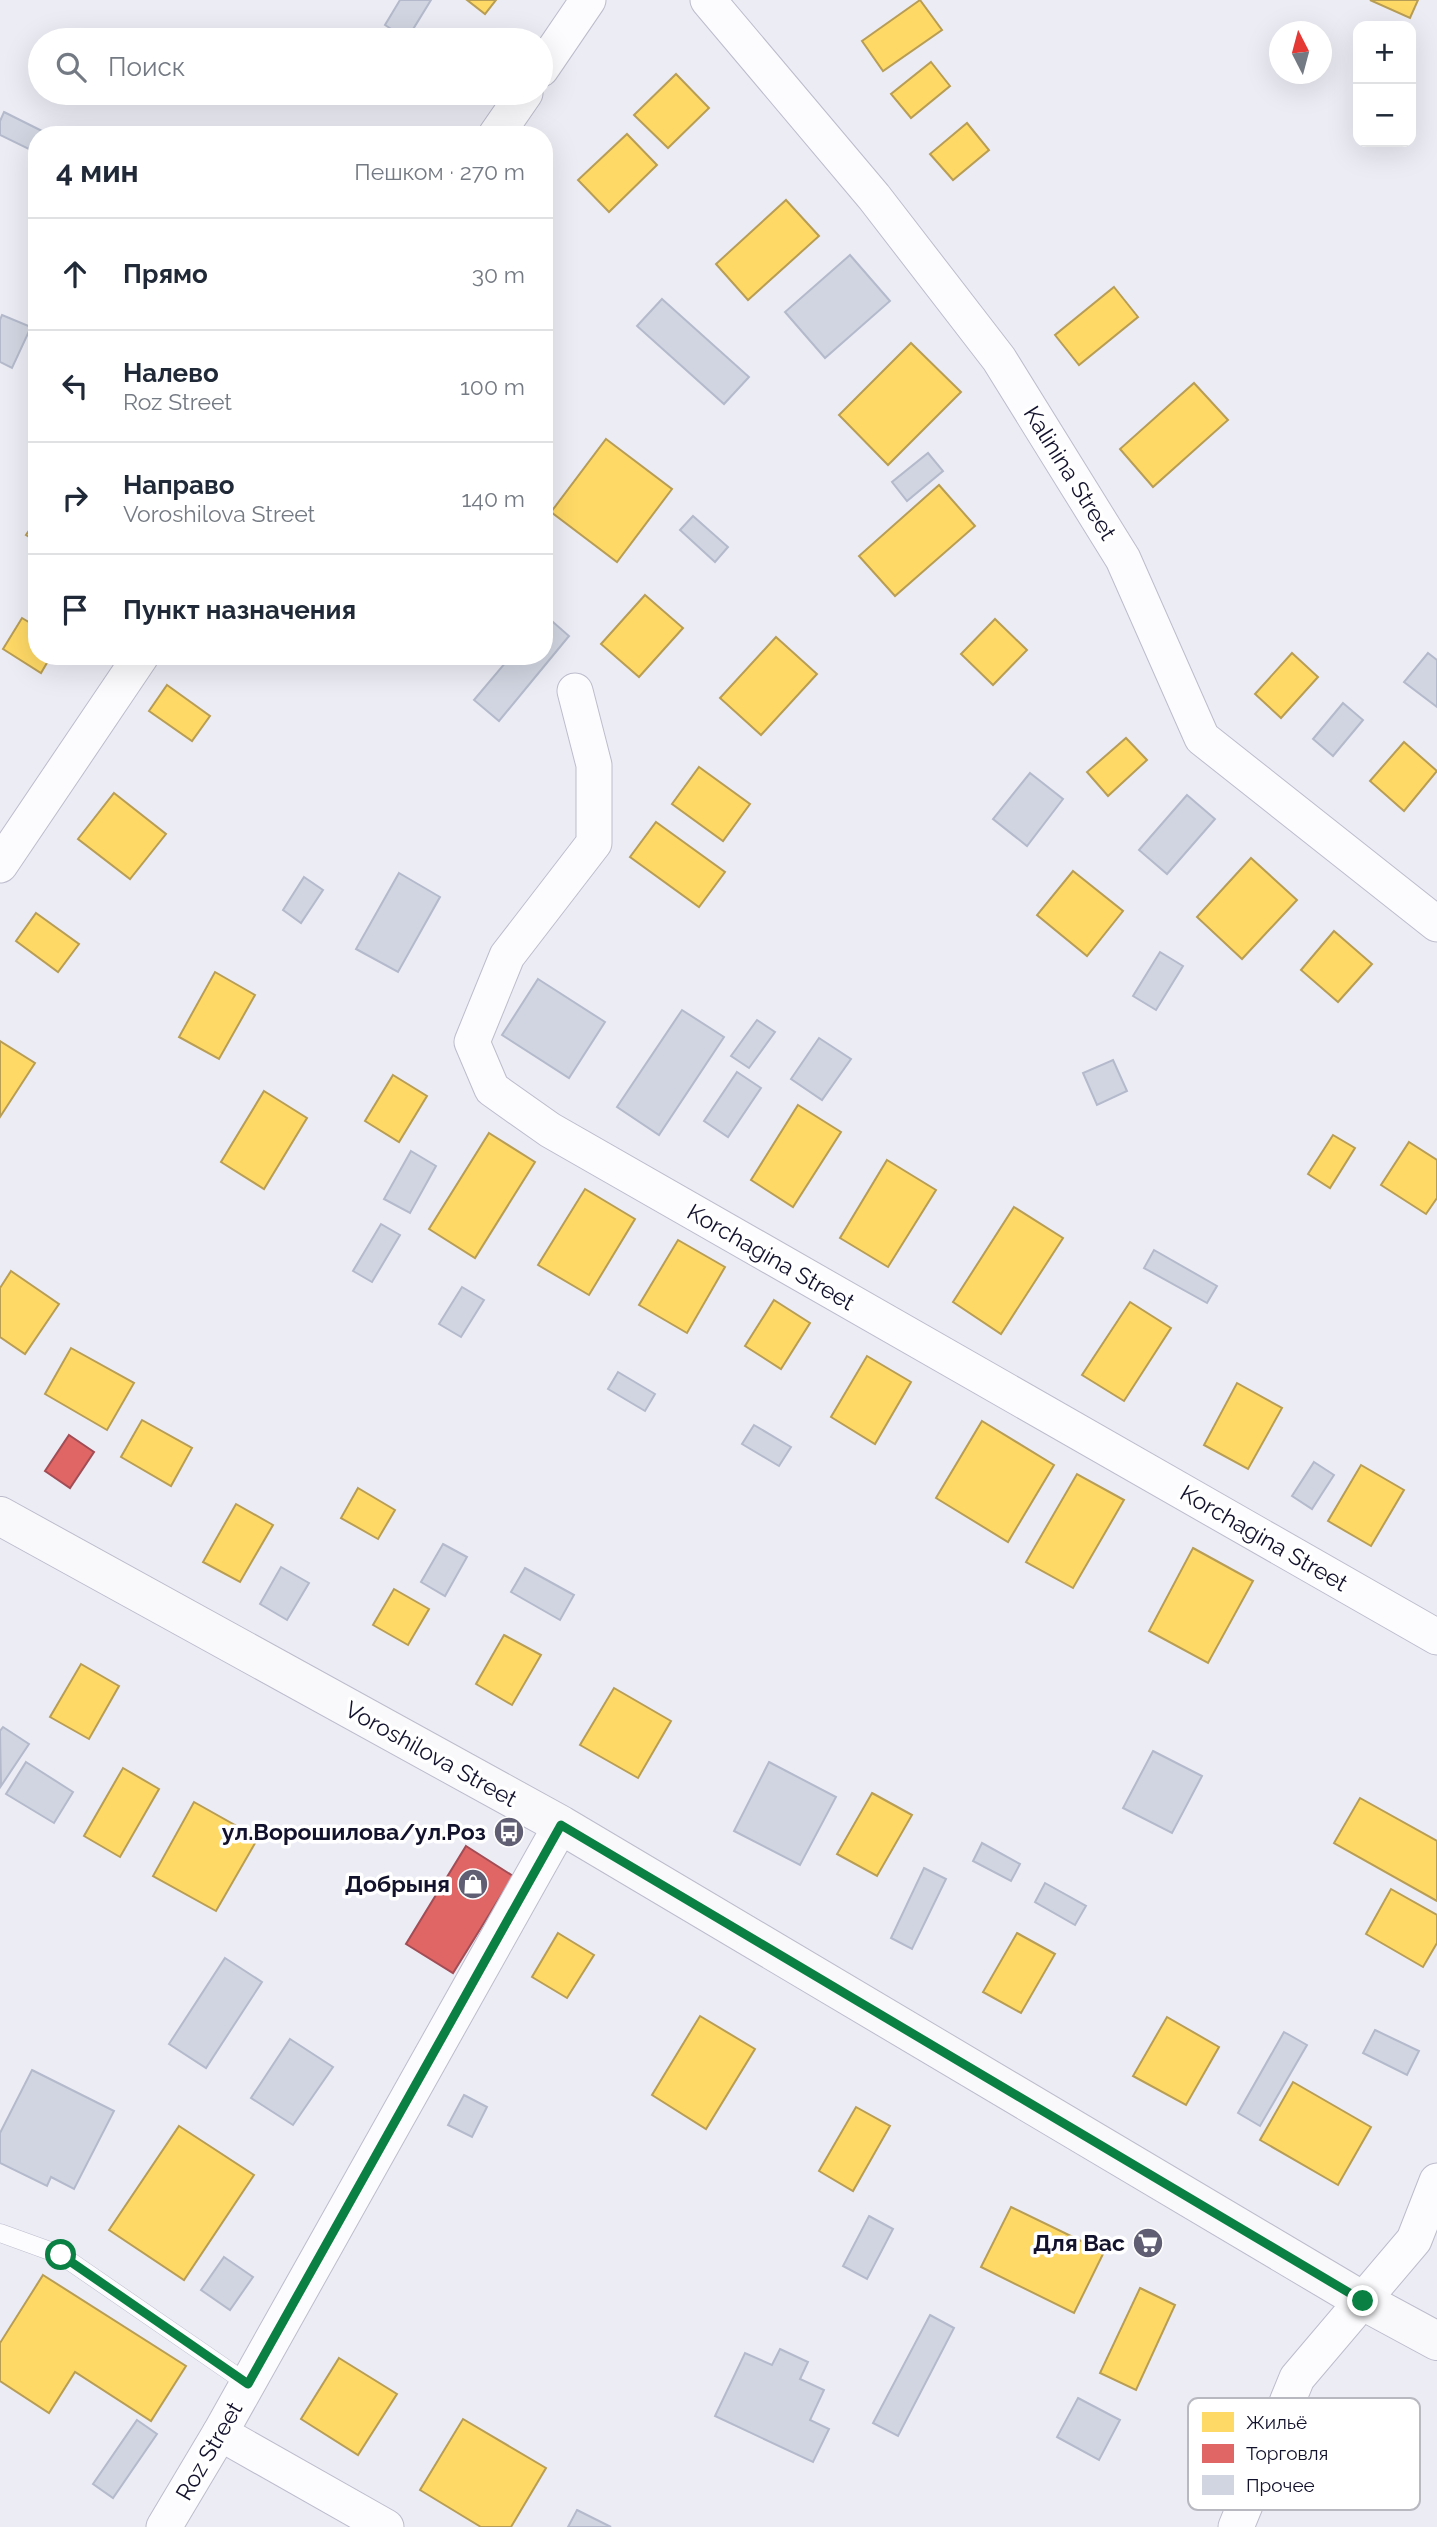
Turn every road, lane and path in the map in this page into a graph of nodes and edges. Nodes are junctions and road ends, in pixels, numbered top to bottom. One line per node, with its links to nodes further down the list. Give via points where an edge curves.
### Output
1 (588, 0): 3 (street)
2 (708, 0): 9 (street, Kalinina Street, via 874,197 999,359 1123,559 1202,738)
3 (553, 51)
4 (517, 105): 5 (street)
5 (502, 126)
6 (135, 665): 8 (street)
7 (575, 691): 11 (street, Korchagina Street, via 594,765 594,843 508,956 487,1005 472,1042 492,1089 562,1137)
8 (0, 865)
9 (1437, 924)
10 (0, 1516): 12 (main road, Voroshilova Street)
11 (1437, 1637)
12 (561, 1825): 15 (main road, Voroshilova Street); 17 (street, Roz Street)
13 (1437, 2181): 15 (street, via 1414,2240)
14 (0, 2233): 17 (lane, via 61,2255)
15 (1363, 2301): 16 (main road, Voroshilova Street); 18 (street, via 1297,2378)
16 (1437, 2341)
17 (248, 2384): 19 (street, Roz Street)
18 (1289, 2398)
19 (220, 2433): 21 (street, Roz Street); 22 (street)
20 (1243, 2510): 23 (street)
21 (164, 2527)
22 (386, 2527)
23 (1236, 2527)

